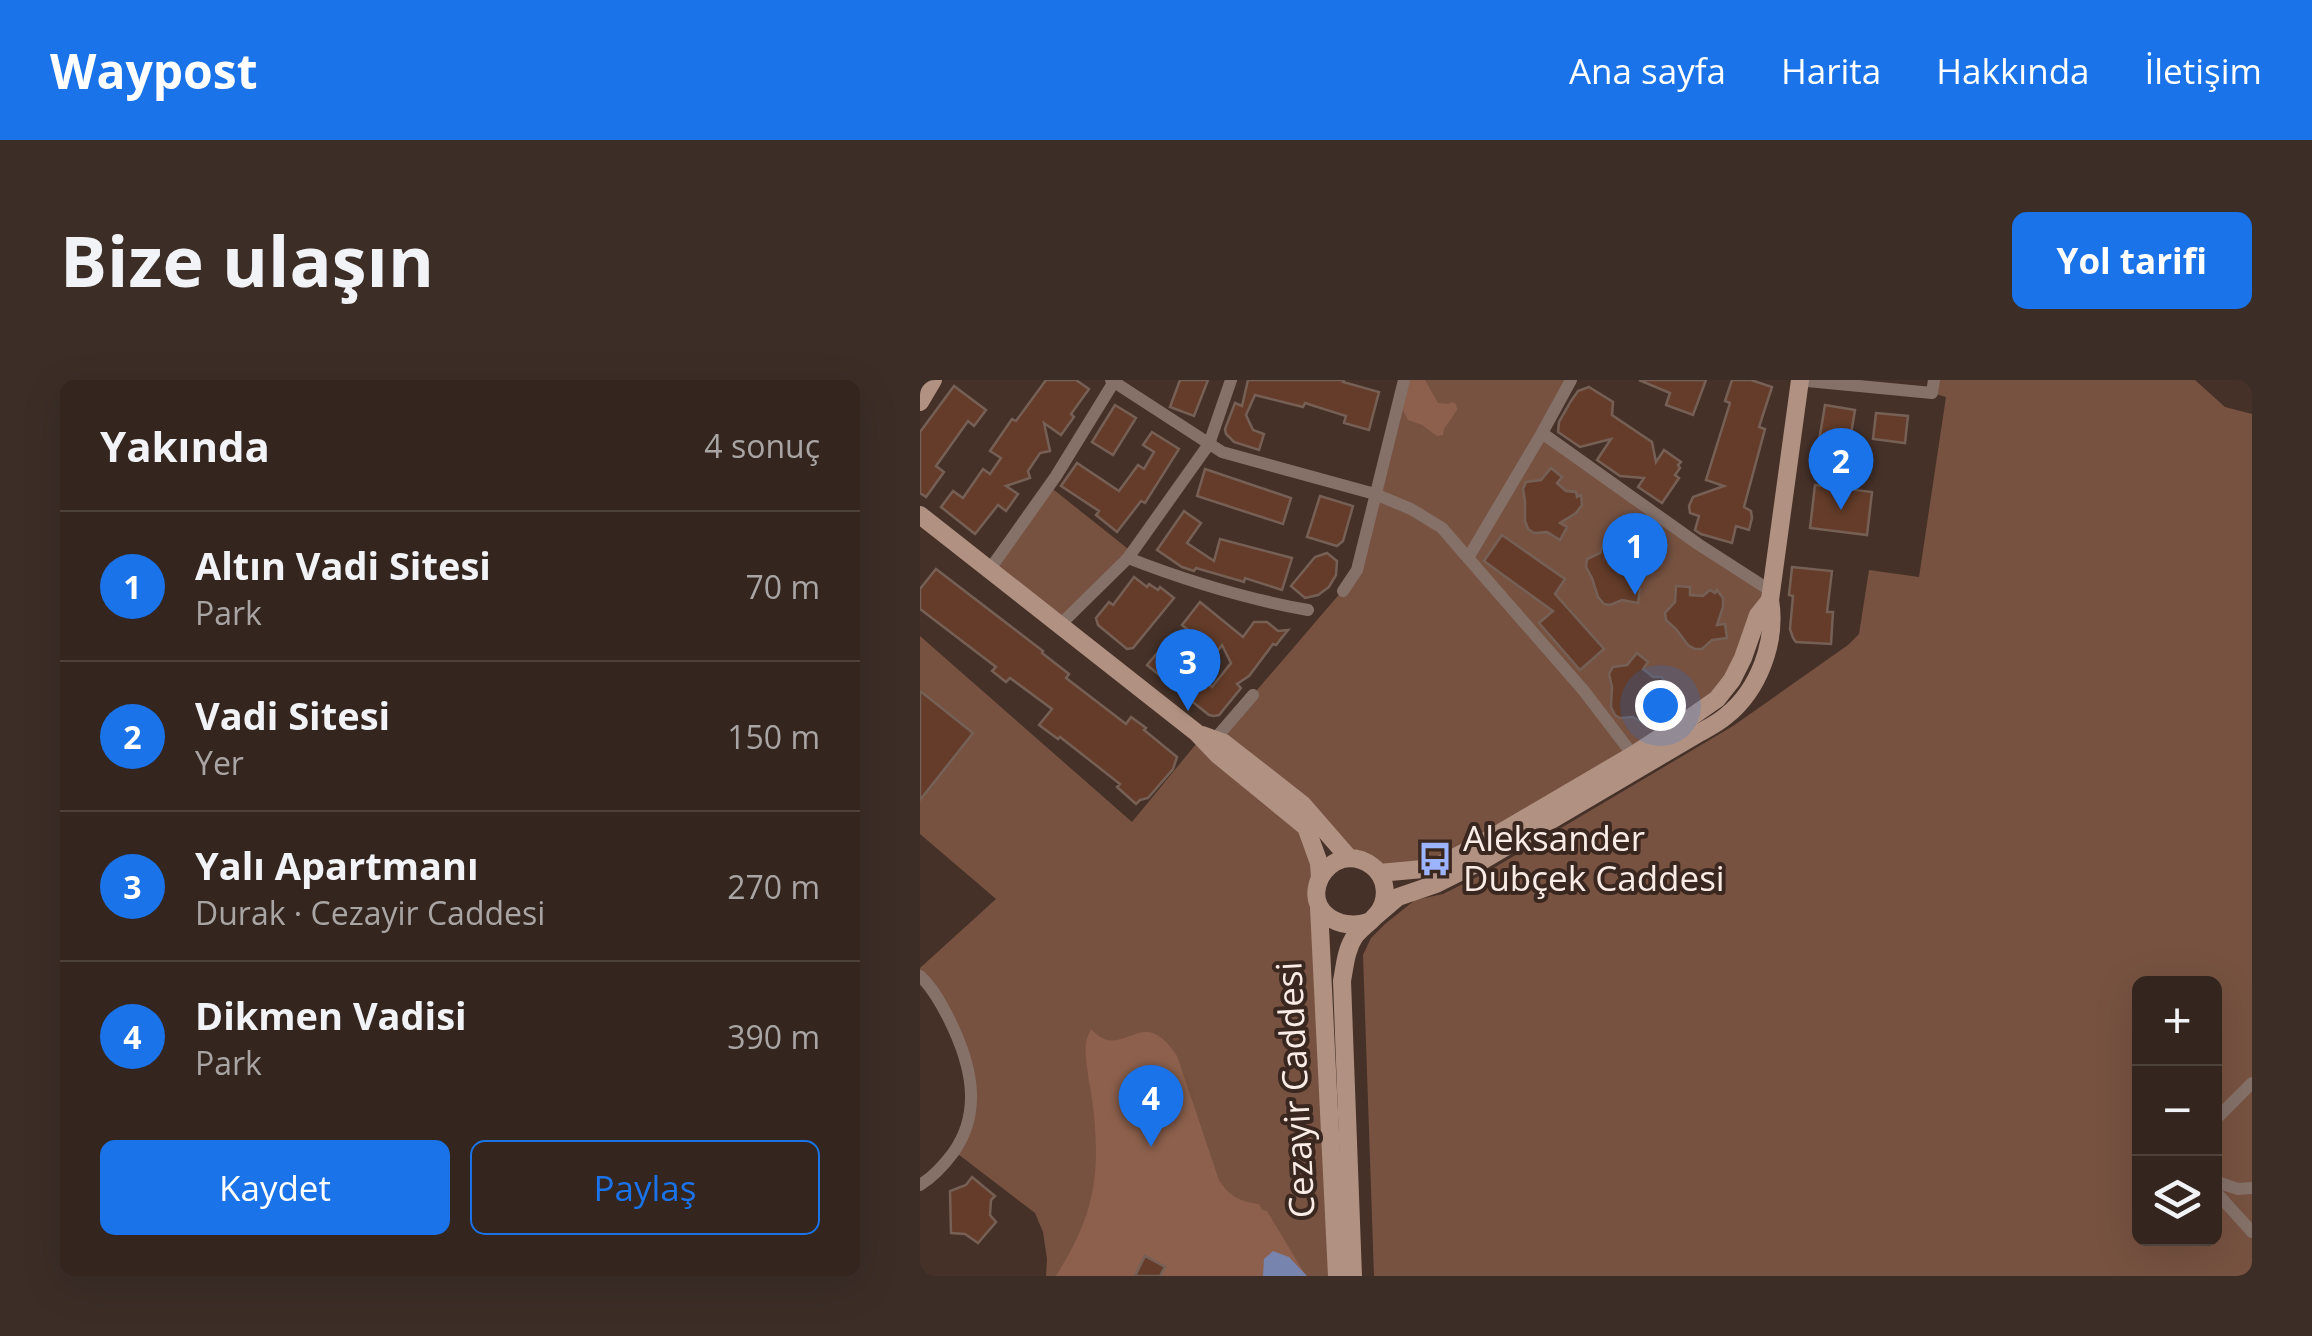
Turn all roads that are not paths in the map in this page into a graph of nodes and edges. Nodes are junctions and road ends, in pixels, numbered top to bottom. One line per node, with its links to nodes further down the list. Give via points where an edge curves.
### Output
1 (932, 380): 8 (main road)
2 (1231, 380): 10 (street)
3 (1571, 380): 9 (street)
4 (1799, 380): 7 (street); 17 (main road)
5 (1113, 381): 10 (street); 15 (street)
6 (1401, 381): 11 (street)
7 (1933, 386)
8 (920, 402)
9 (1542, 432): 14 (street); 17 (street)
10 (1209, 444): 11 (street); 13 (street)
11 (1375, 494): 14 (street, via 1442,528); 16 (street, via 1358,570)
12 (920, 515): 15 (main road)
13 (1128, 558): 18 (street, via 1206,586); 19 (street)
14 (1468, 558): 22 (street)
15 (990, 569): 19 (main road)
16 (1342, 591)
17 (1771, 596): 22 (main road, via 1744,658 1716,699); 28 (main road, via 1762,664 1750,692 1726,717 1480,862 1398,897)
18 (1308, 610)
19 (1062, 624): 21 (main road)
20 (1253, 695): 21 (street)
21 (1214, 742): 23 (main road)
22 (1633, 756): 25 (main road, via 1434,868)
23 (1288, 803): 24 (main road, via 1302,804); 26 (main road, via 1306,826)
24 (1350, 858): 25 (main road); 26 (main road)
25 (1379, 873): 28 (main road, via 1385,894)
26 (1320, 878): 27 (main road)
27 (1319, 902): 28 (main road, via 1337,923); 37 (main road, Cezayir Caddesi)
28 (1373, 918): 38 (main road, Cezayir Caddesi, via 1355,936 1342,980)
29 (920, 976): 33 (street, via 961,1044 972,1087 972,1114 961,1141)
30 (2252, 1083): 31 (street)
31 (2222, 1113)
32 (2222, 1184): 34 (street)
33 (920, 1185)
34 (2252, 1188)
35 (2222, 1199): 36 (street)
36 (2252, 1232)
37 (1337, 1276)
38 (1353, 1276)

